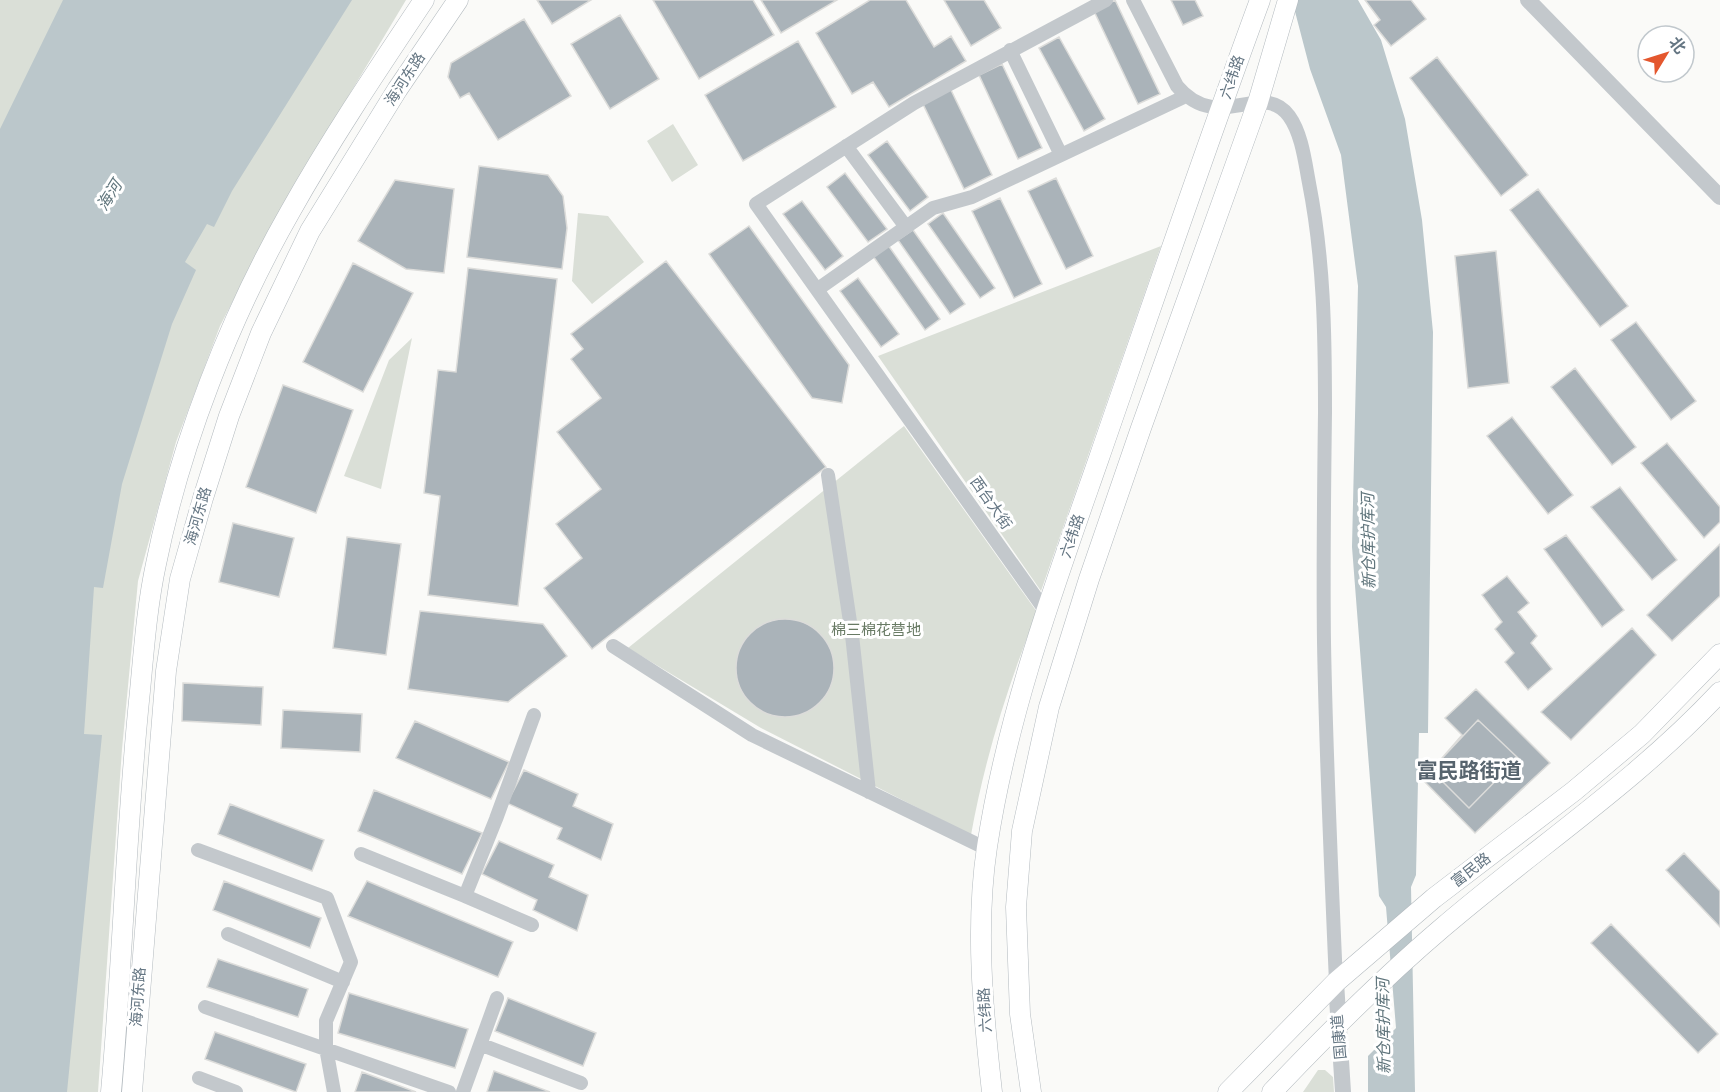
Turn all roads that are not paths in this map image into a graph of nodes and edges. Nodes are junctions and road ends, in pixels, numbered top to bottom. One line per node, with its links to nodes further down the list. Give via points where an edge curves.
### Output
1 (424, 0): 39 (main road, 海河东路, via 289,213 257,276 201,411 169,512 155,566 133,755)
2 (458, 0): 40 (main road, 海河东路, via 310,231 261,333 203,498 180,579 165,671)
3 (1106, 0): 8 (street)
4 (1133, 0): 9 (street, via 1177,86)
5 (1260, 0): 11 (main road, 六纬路)
6 (1288, 0): 10 (main road, 六纬路)
7 (1528, 0): 14 (street)
8 (1010, 51): 12 (street); 13 (street)
9 (1186, 96): 11 (street, via 1205,107); 13 (street)
10 (1258, 102): 11 (street); 31 (street, via 1281,108 1296,134 1313,202 1323,275 1324,641); 46 (main road, 六纬路, via 1141,428 1049,707 1022,831 1016,907 1020,1014)
11 (1221, 108): 18 (main road, 六纬路)
12 (846, 146): 15 (street); 16 (street, 西台大街, via 756,204)
13 (1061, 154): 15 (street, via 972,197 933,208)
14 (1720, 197)
15 (906, 227): 16 (street)
16 (818, 290): 18 (street, 西台大街)
17 (828, 475): 23 (street, via 852,635)
18 (1047, 613): 24 (main road, 六纬路, via 1021,700)
19 (613, 646): 23 (street, via 752,735)
20 (1720, 654): 31 (main road, 富民路, via 1634,741 1434,898)
21 (1720, 692): 34 (main road, 富民路, via 1660,751 1442,927)
22 (534, 715): 27 (street)
23 (869, 792): 24 (street)
24 (987, 849): 45 (main road, 六纬路, via 982,943)
25 (198, 850): 30 (street, via 327,898 351,962)
26 (361, 854): 27 (street)
27 (465, 896): 28 (street)
28 (532, 925)
29 (228, 934): 30 (street)
30 (343, 982): 36 (street, via 326,1021)
31 (1336, 982): 34 (street, 国康道); 47 (main road, 富民路)
32 (497, 998): 35 (street)
33 (206, 1006): 36 (street)
34 (1338, 1024): 48 (main road, 富民路); 49 (street, 国康道)
35 (482, 1045): 38 (street); 44 (street)
36 (327, 1048): 42 (street); 43 (street)
37 (199, 1078): 41 (street)
38 (581, 1083)
39 (111, 1092)
40 (132, 1092)
41 (236, 1092)
42 (334, 1092)
43 (449, 1092)
44 (463, 1092)
45 (992, 1092)
46 (1030, 1092)
47 (1228, 1092)
48 (1272, 1092)
49 (1343, 1092)

